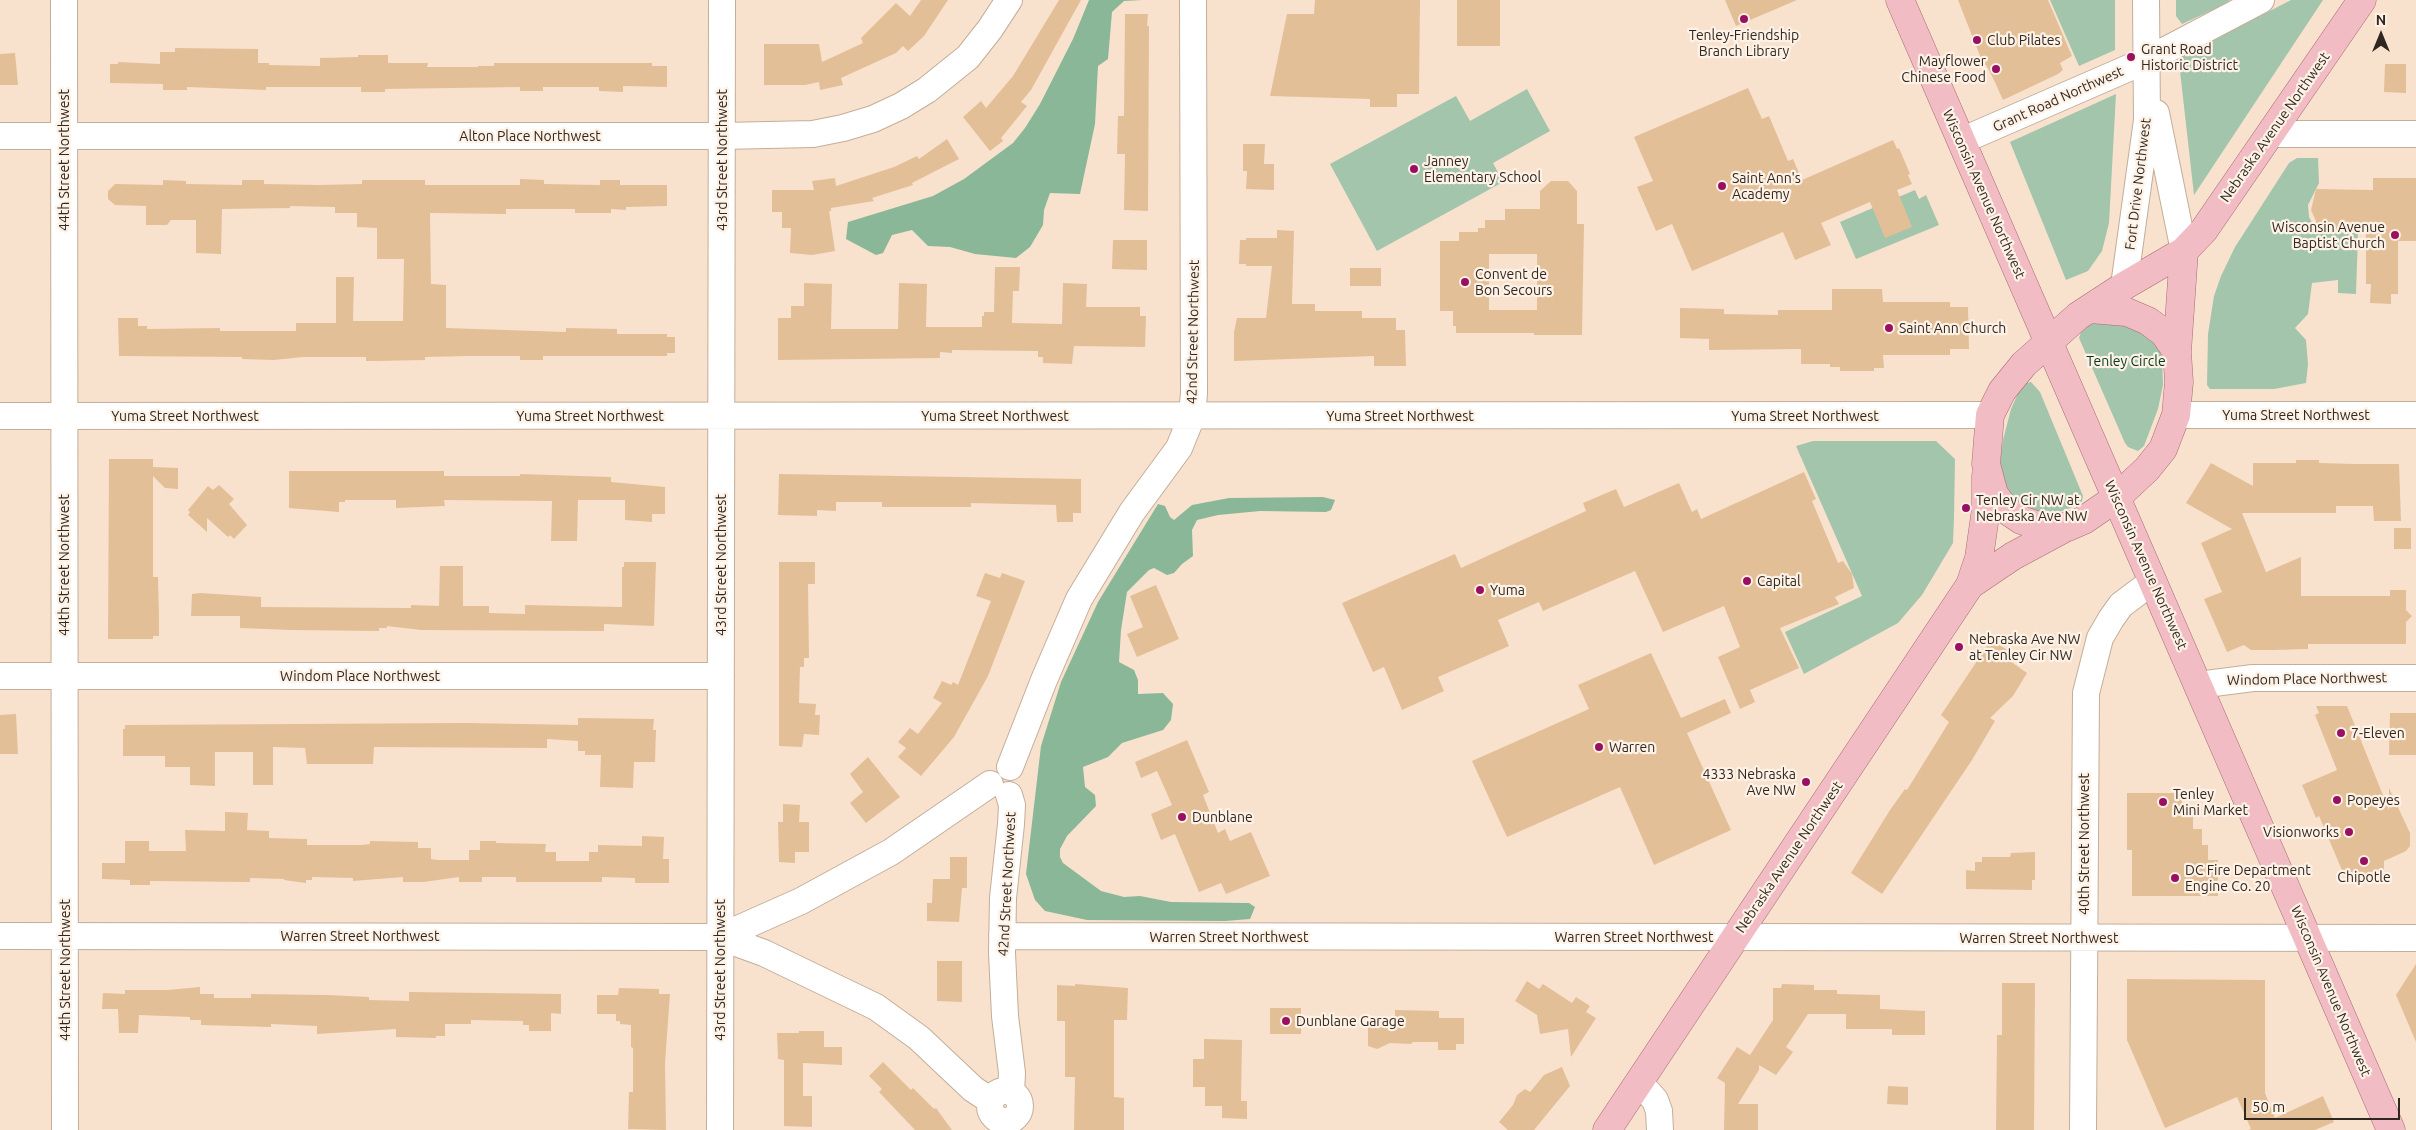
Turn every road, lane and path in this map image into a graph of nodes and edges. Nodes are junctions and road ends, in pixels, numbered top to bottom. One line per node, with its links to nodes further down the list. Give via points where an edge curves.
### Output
1 (64, 0): 13 (street, 44th Street Northwest)
2 (722, 0): 14 (street, 43rd Street Northwest)
3 (1009, 0): 14 (street, Alton Place Northwest, via 985,36 955,69 887,113 813,134)
4 (1193, 0): 26 (street, 42nd Street Northwest)
5 (1900, 0): 15 (main road, Wisconsin Avenue Northwest)
6 (2146, 0): 9 (street, Fort Drive Northwest)
7 (2261, 0): 9 (street, Grant Road Northwest)
8 (2362, 0): 10 (main road, Nebraska Avenue Northwest)
9 (2147, 71): 15 (street, Grant Road Northwest); 16 (street, Fort Drive Northwest); 17 (street, Fort Drive Northwest, via 2147,120)
10 (2272, 134): 11 (street); 16 (main road, Nebraska Avenue Northwest, via 2204,230)
11 (2416, 134)
12 (0, 136): 13 (street, Alton Place Northwest)
13 (64, 136): 14 (street, Alton Place Northwest); 25 (street, 44th Street Northwest)
14 (722, 136): 27 (street, 43rd Street Northwest)
15 (1961, 141): 19 (main road, Wisconsin Avenue Northwest)
16 (2184, 252): 17 (main road, Nebraska Avenue Northwest); 20 (main road)
17 (2124, 286): 18 (main road, Nebraska Avenue Northwest)
18 (2090, 309): 19 (main road, Nebraska Avenue Northwest); 20 (main road, via 2127,312 2148,321 2164,333)
19 (2048, 342): 22 (main road, Nebraska Avenue Northwest, via 2019,369); 29 (main road, Wisconsin Avenue Northwest)
20 (2177, 352): 21 (main road, Nebraska Avenue Northwest)
21 (2176, 414): 23 (street, Yuma Street Northwest); 29 (main road, Nebraska Avenue Northwest, via 2162,448 2147,469)
22 (1990, 415): 26 (street, Yuma Street Northwest); 28 (main road)
23 (2416, 415)
24 (0, 416): 25 (street, Yuma Street Northwest)
25 (64, 416): 27 (street, Yuma Street Northwest); 34 (street, 44th Street Northwest)
26 (1192, 416): 27 (street, Yuma Street Northwest); 38 (street, 42nd Street Northwest, via 1179,448 1132,512 1079,599 1010,767 1003,766 994,771)
27 (722, 417): 35 (street, 43rd Street Northwest)
28 (1986, 464): 30 (main road, via 1994,494 2005,509 2036,525); 32 (main road, Nebraska Avenue Northwest, via 1986,508 1979,558)
29 (2116, 498): 30 (main road, Nebraska Avenue Northwest); 31 (main road, Wisconsin Avenue Northwest)
30 (2068, 527): 32 (main road, Nebraska Avenue Northwest, via 2013,556)
31 (2153, 581): 37 (main road, Wisconsin Avenue Northwest); 44 (street, 40th Street Northwest, via 2120,605 2111,619 2100,638 2086,693)
32 (1970, 585): 43 (main road, Nebraska Avenue Northwest)
33 (0, 676): 34 (street, Windom Place Northwest)
34 (65, 676): 35 (street, Windom Place Northwest); 40 (street, 44th Street Northwest)
35 (721, 676): 42 (street, 43rd Street Northwest)
36 (2416, 678): 37 (street, Windom Place Northwest, via 2253,678)
37 (2198, 685): 45 (main road, Wisconsin Avenue Northwest)
38 (1000, 790): 41 (street, 42nd Street Northwest, via 1012,805); 42 (street, Warren Street Northwest, via 801,901)
39 (0, 936): 40 (street, Warren Street Northwest)
40 (65, 936): 42 (street, Warren Street Northwest); 50 (street, 44th Street Northwest)
41 (1002, 936): 43 (street, Warren Street Northwest); 48 (street, 42nd Street Northwest, via 1005,1016 1012,1073)
42 (720, 937): 48 (street, Warren Street Northwest, via 764,953 876,1008 919,1038 973,1089); 51 (street, 43rd Street Northwest)
43 (1736, 937): 44 (street, Warren Street Northwest); 47 (main road, Nebraska Avenue Northwest)
44 (2083, 938): 45 (street, Warren Street Northwest); 54 (street, 40th Street Northwest)
45 (2308, 938): 46 (street, Warren Street Northwest); 55 (main road, Wisconsin Avenue Northwest)
46 (2416, 938)
47 (1639, 1082): 52 (main road, Nebraska Avenue Northwest); 53 (street, via 1655,1100)
48 (1001, 1097): 49 (street, via 994,1115)
49 (1011, 1125)
50 (65, 1130)
51 (720, 1130)
52 (1607, 1130)
53 (1660, 1130)
54 (2083, 1130)
55 (2391, 1130)

